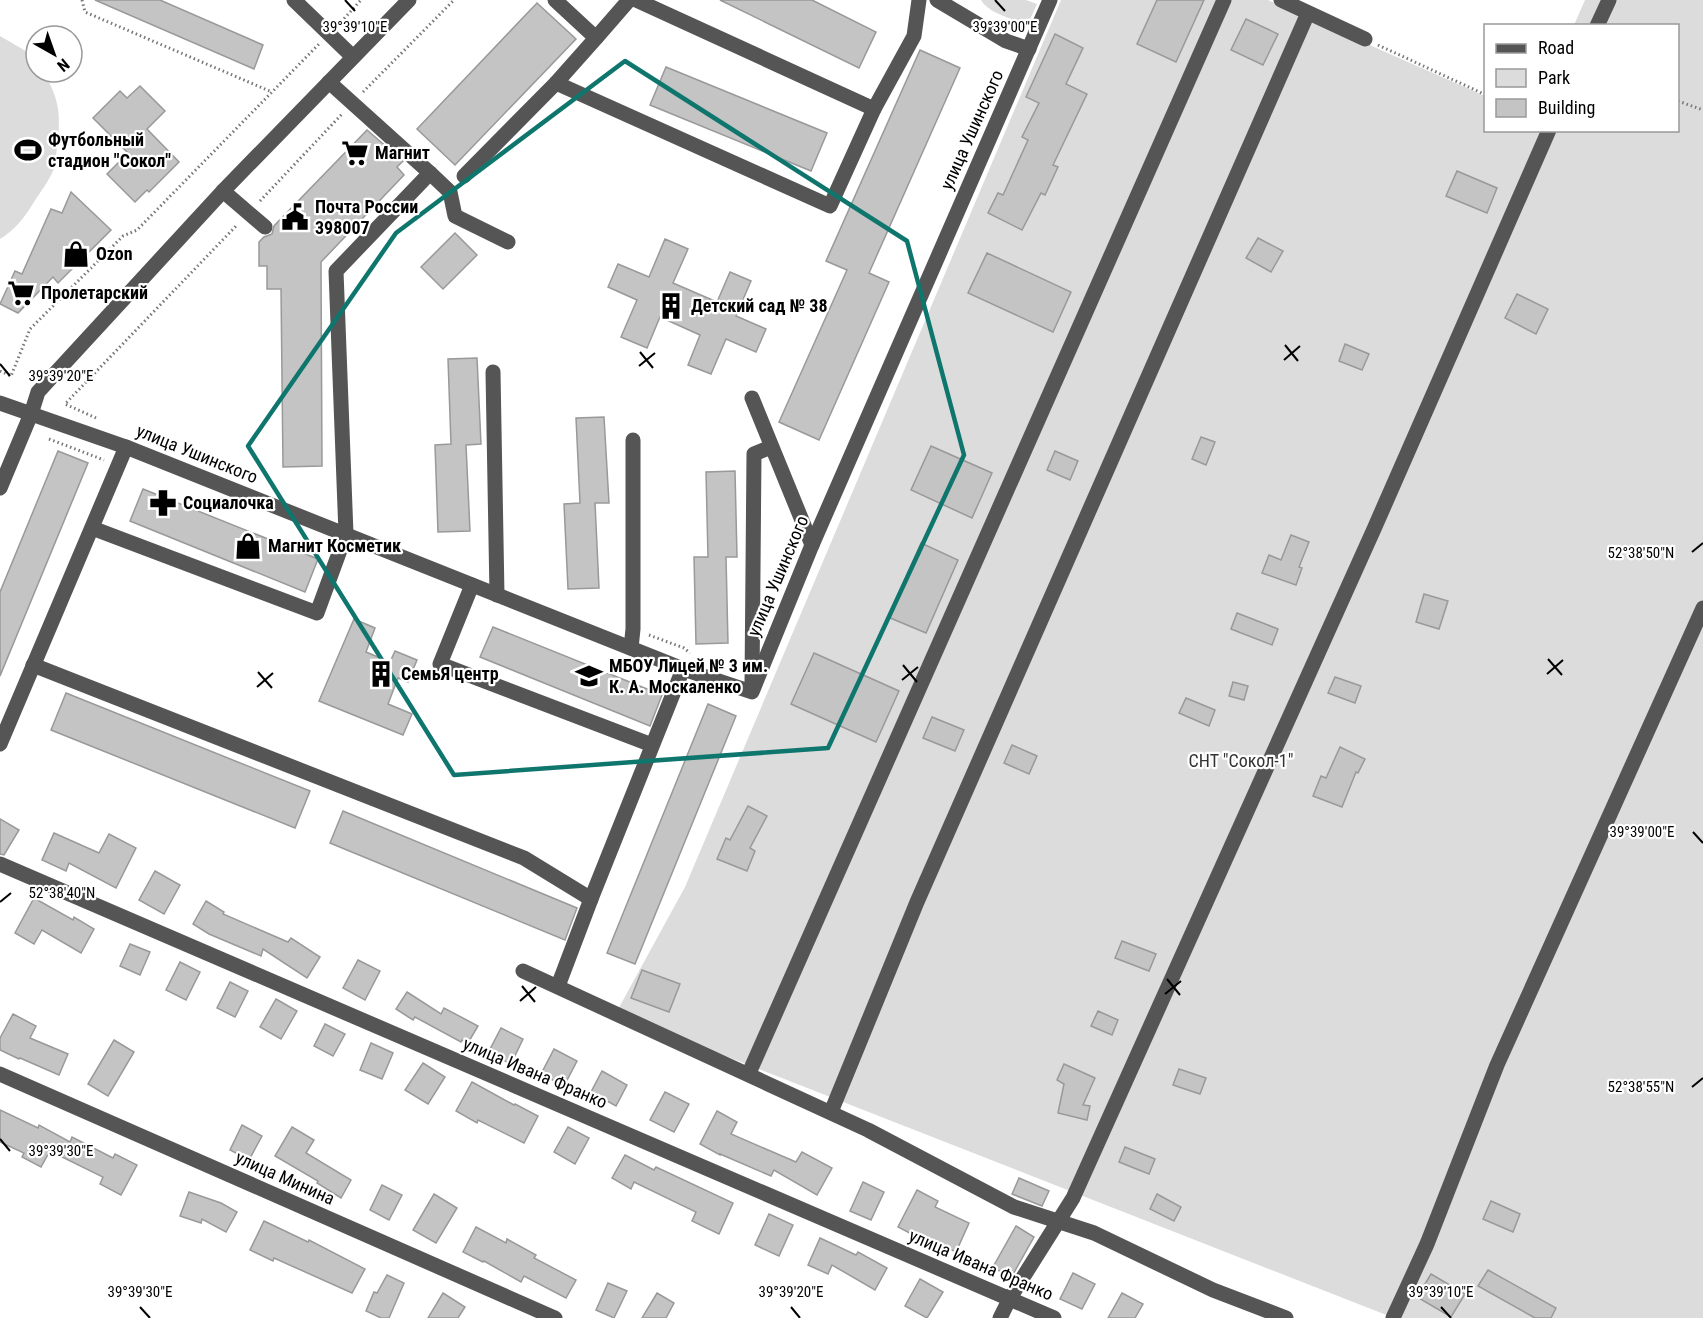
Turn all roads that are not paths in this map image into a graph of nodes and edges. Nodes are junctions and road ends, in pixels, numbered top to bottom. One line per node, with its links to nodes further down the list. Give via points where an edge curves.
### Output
1 (294, 0): 17 (street)
2 (409, 0): 17 (street)
3 (555, 0): 14 (street)
4 (629, 0): 14 (street)
5 (636, 0): 20 (street)
6 (919, 0): 20 (street, via 914,36)
7 (937, 0): 16 (street, via 1006,41)
8 (1050, 0): 16 (street, улица Ушинского)
9 (1224, 0): 51 (street)
10 (1281, 0): 12 (street)
11 (1609, 0): 13 (street)
12 (1308, 13): 15 (street); 53 (street, via 917,902)
13 (1598, 24)
14 (596, 38): 19 (street)
15 (1365, 39)
16 (1029, 49): 37 (street, улица Ушинского)
17 (353, 57): 18 (street)
18 (329, 82): 22 (street); 24 (street)
19 (556, 83): 20 (street, via 830,206); 23 (street)
20 (874, 110)
21 (1548, 132): 54 (street, via 1370,539 1078,1187)
22 (430, 173): 26 (street, via 450,192 455,216); 36 (street, via 336,271)
23 (465, 176)
24 (223, 191): 25 (street); 30 (street, via 38,392)
25 (265, 227)
26 (508, 242)
27 (493, 372): 39 (street)
28 (752, 398): 33 (street)
29 (0, 403): 30 (street, улица Ушинского)
30 (31, 414): 32 (street, улица Ушинского); 34 (street)
31 (633, 440): 41 (street)
32 (126, 447): 35 (street); 36 (street, улица Ушинского)
33 (771, 447): 37 (street); 44 (street, via 754,454)
34 (0, 488)
35 (92, 528): 36 (street, via 317,613); 42 (street)
36 (346, 534): 38 (street, улица Ушинского)
37 (812, 545): 44 (street, улица Ушинского)
38 (472, 585): 39 (street, улица Ушинского); 46 (street, via 440,664)
39 (497, 595): 41 (street, улица Ушинского)
40 (1703, 608): 61 (street, via 1497,1065 1427,1244)
41 (631, 648): 43 (street, улица Ушинского)
42 (33, 665): 45 (street); 48 (street, via 524,858)
43 (683, 669): 44 (street, улица Ушинского); 46 (street)
44 (752, 692)
45 (0, 744)
46 (652, 745): 48 (street)
47 (0, 864): 55 (street, улица Ивана Франко)
48 (591, 898): 50 (street)
49 (523, 970): 50 (street)
50 (558, 986): 51 (street)
51 (749, 1073): 53 (street)
52 (0, 1074): 56 (street, улица Минина)
53 (831, 1112): 54 (street, via 1014,1207)
54 (1059, 1221): 55 (street); 60 (street)
55 (1010, 1298): 58 (street); 59 (street, улица Ивана Франко)
56 (531, 1313): 57 (street, улица Минина)
57 (555, 1318)
58 (1000, 1318)
59 (1054, 1318)
60 (1286, 1318)
61 (1393, 1318)

